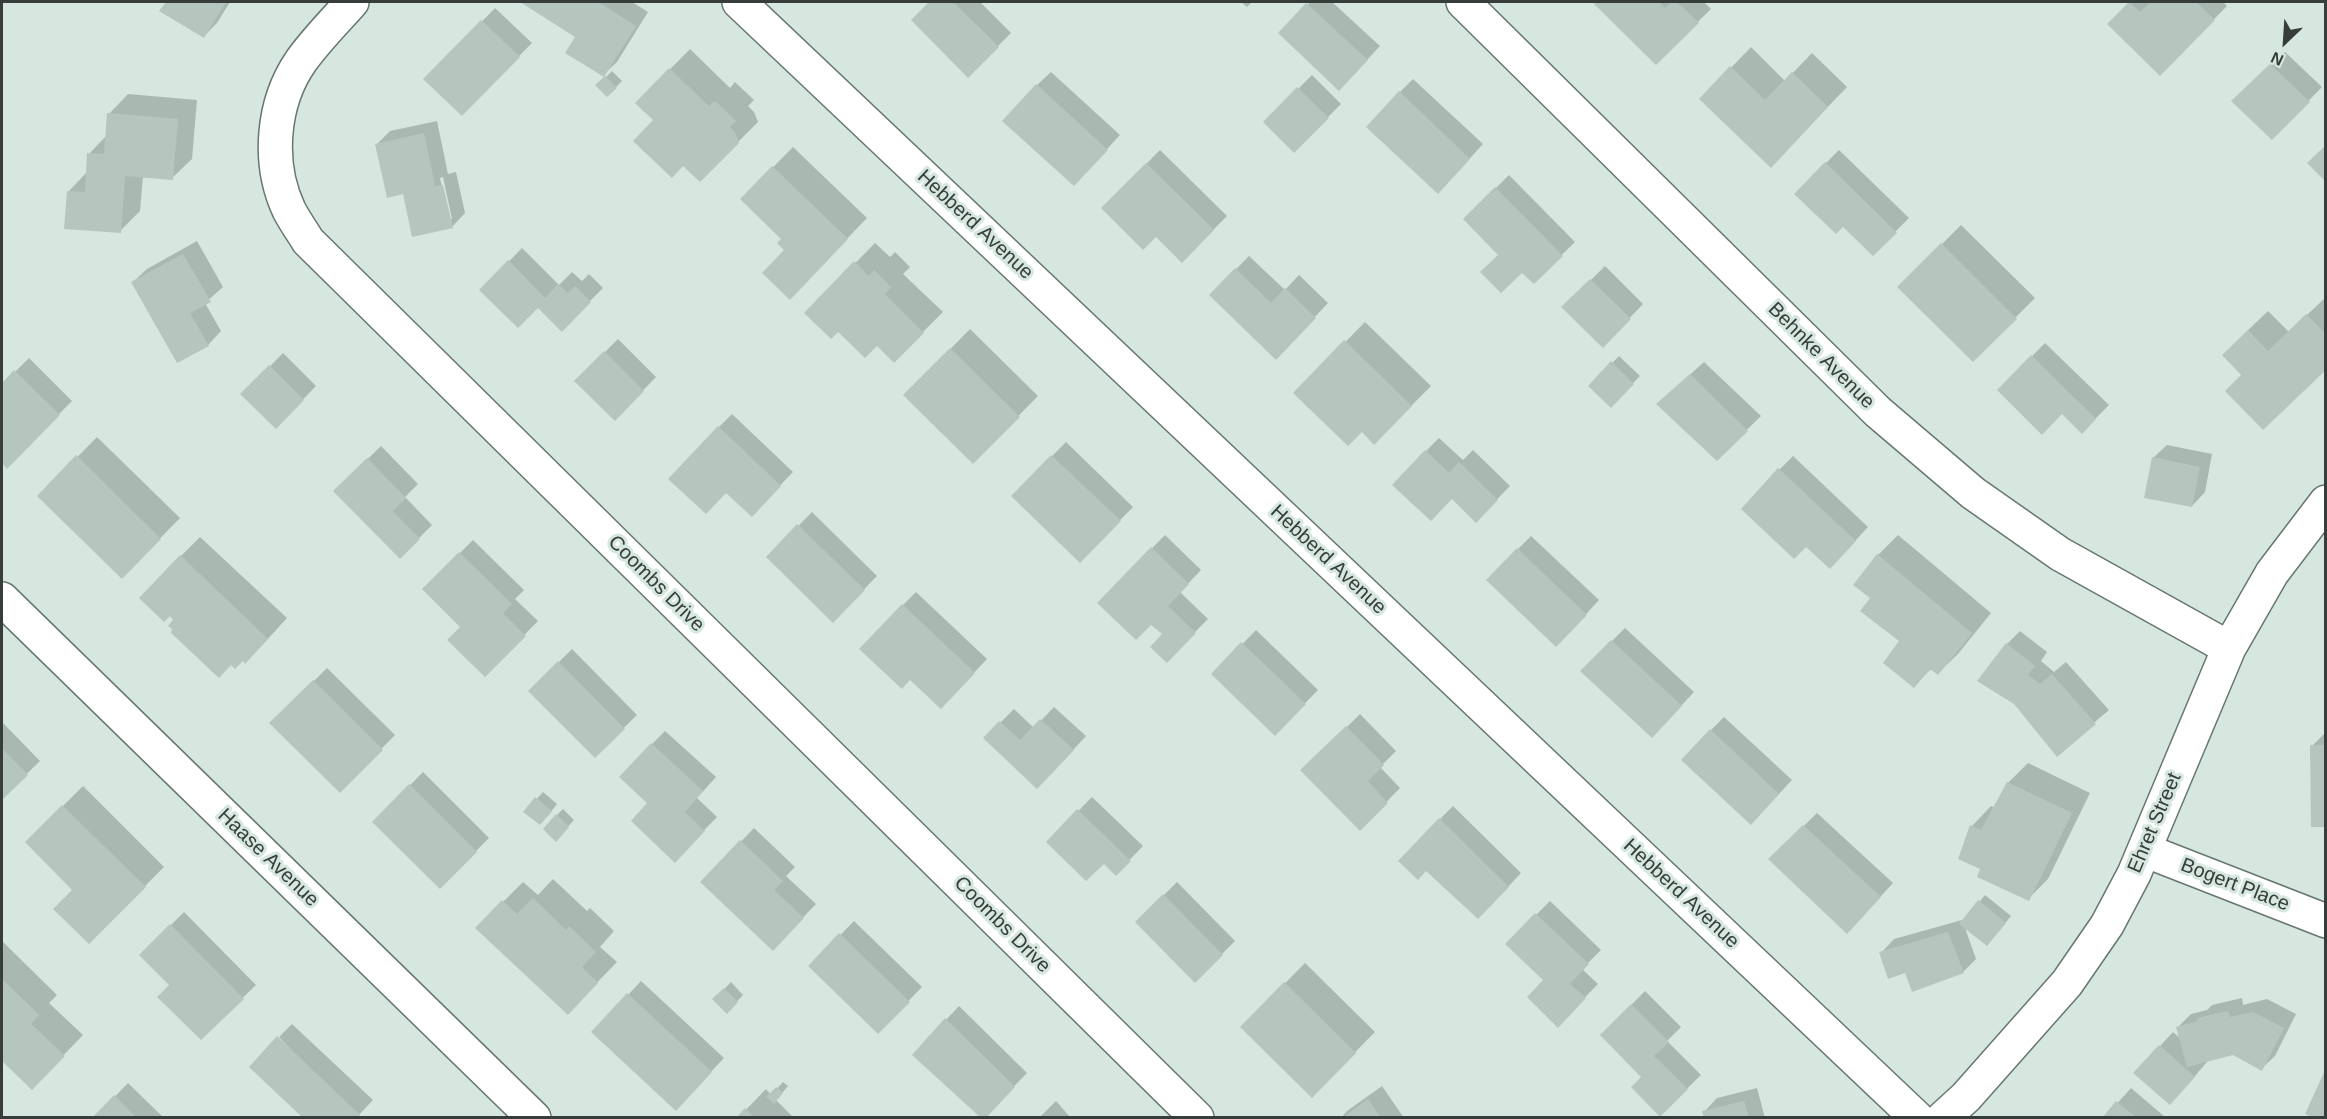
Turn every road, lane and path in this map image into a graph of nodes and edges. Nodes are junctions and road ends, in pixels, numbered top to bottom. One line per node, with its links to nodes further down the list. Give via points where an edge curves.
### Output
1 (352, 2): 10 (street, Coombs Drive, via 301,61 283,96 275,132 276,172 288,209 308,241)
2 (739, 2): 11 (street, Hebberd Avenue)
3 (1463, 2): 6 (street, Behnke Avenue, via 1878,412 1956,478 2060,554)
4 (2325, 502): 6 (street, Ehret Street, via 2272,573)
5 (2, 599): 9 (street, Haase Avenue)
6 (2229, 648): 7 (street, Ehret Street)
7 (2144, 850): 8 (street, Bogert Place); 12 (street, Ehret Street, via 2107,925 2067,983)
8 (2325, 921)
9 (534, 1118)
10 (1197, 1118)
11 (1917, 1118)
12 (1943, 1118)

